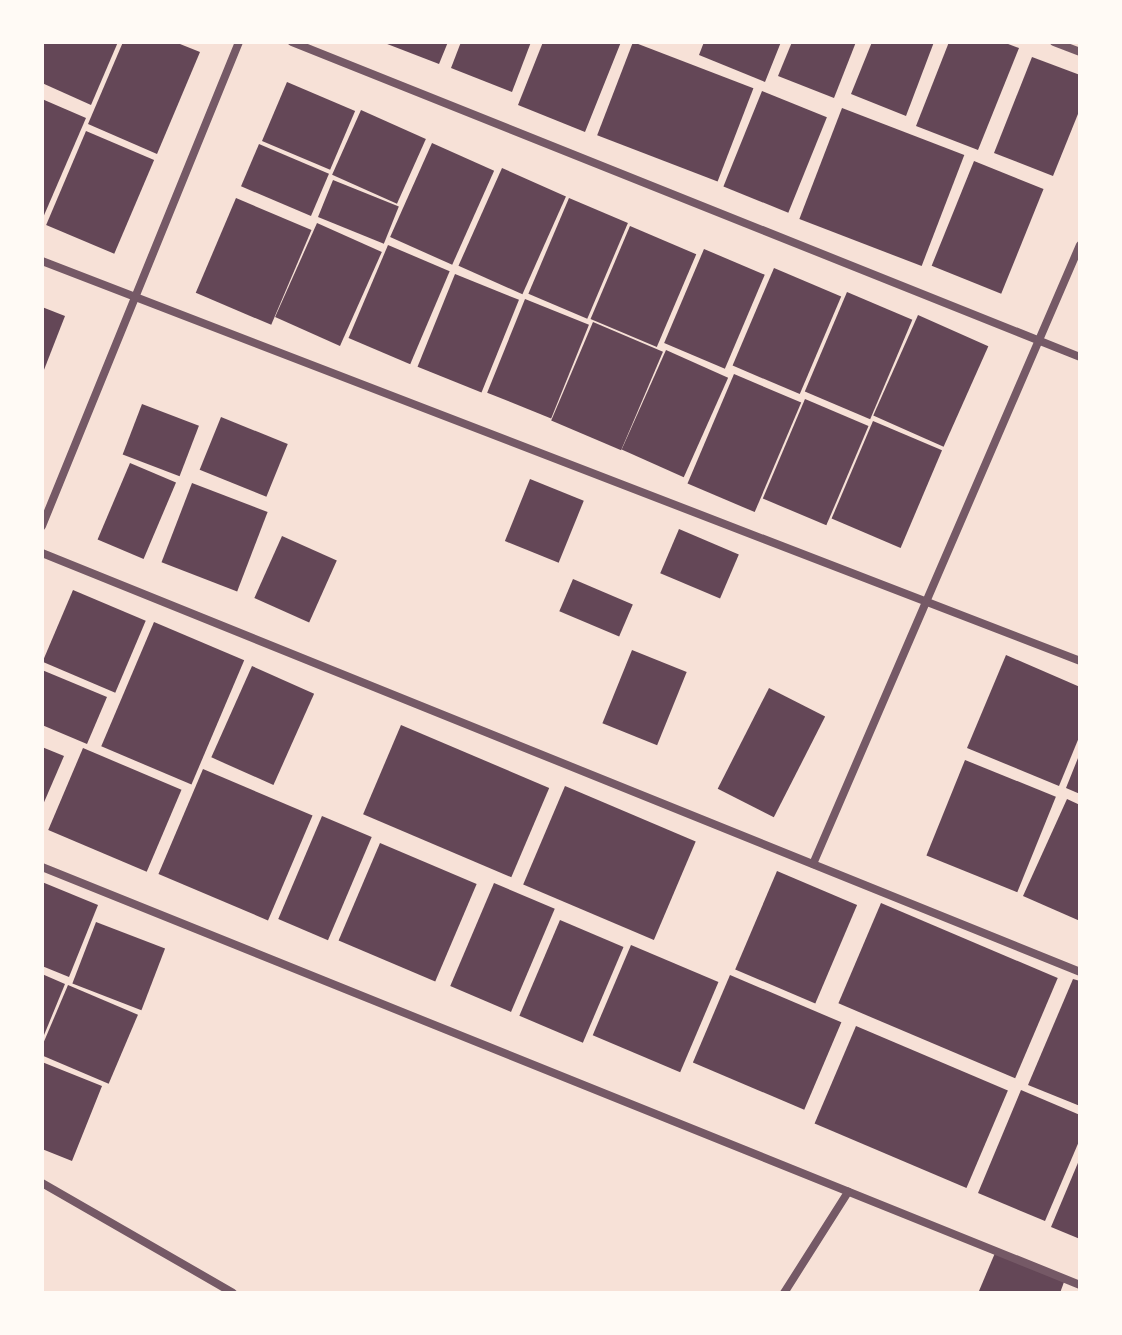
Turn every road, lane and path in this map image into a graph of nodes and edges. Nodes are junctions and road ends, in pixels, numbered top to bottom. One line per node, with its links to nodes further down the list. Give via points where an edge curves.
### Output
1 (239, 42): 7 (street)
2 (292, 42): 8 (street)
3 (1054, 42): 4 (street)
4 (1080, 52)
5 (1080, 245): 8 (street)
6 (42, 261): 7 (street)
7 (136, 297): 10 (street); 12 (street)
8 (1040, 340): 9 (street); 12 (street)
9 (1080, 357)
10 (42, 526)
11 (42, 553): 14 (street)
12 (929, 602): 13 (street); 14 (street)
13 (1080, 661)
14 (813, 864): 16 (street)
15 (42, 867): 18 (street)
16 (1080, 972)
17 (42, 1183): 20 (street)
18 (848, 1192): 19 (street); 21 (street)
19 (1080, 1285)
20 (233, 1293)
21 (784, 1293)

